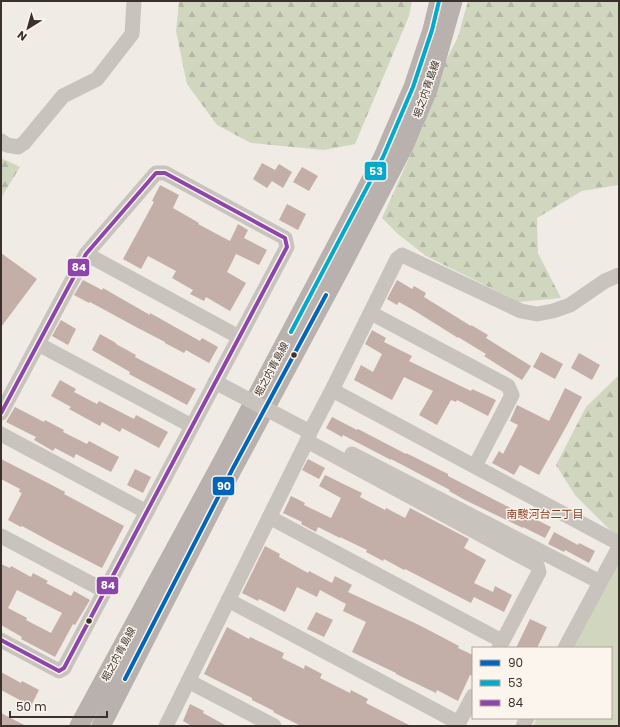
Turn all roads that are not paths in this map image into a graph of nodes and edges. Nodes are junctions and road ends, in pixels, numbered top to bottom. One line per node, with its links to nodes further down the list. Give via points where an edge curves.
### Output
1 (134, 1): 4 (street, via 132,34 97,79 63,96 18,147)
2 (439, 1): 29 (main road, 堀之内青島線, via 413,87 383,157)
3 (453, 1): 30 (main road, 堀之内青島線, via 428,90 405,144)
4 (1, 141)
5 (86, 254): 8 (street); 8 (street, via 156,173 164,173 178,180 285,238 287,247); 9 (street)
6 (619, 275): 7 (street, via 604,281 570,305 553,312 537,314 521,311 402,255 397,259)
7 (371, 313): 11 (street); 16 (street, via 508,386 512,395)
8 (239, 337): 10 (street)
9 (38, 344): 12 (street); 13 (street)
10 (216, 382): 13 (street); 15 (street, bridge)
11 (332, 390): 15 (street); 16 (street)
12 (1, 413)
13 (192, 426): 17 (street)
14 (1, 434): 17 (street)
15 (308, 436): 18 (street); 20 (street); 24 (street, via 537,565 539,572)
16 (475, 466): 20 (street, via 618,542 618,549)
17 (147, 512): 21 (street)
18 (269, 517): 22 (street); 24 (street)
19 (1, 536): 21 (street)
20 (600, 582): 25 (street)
21 (105, 591): 23 (street, via 64,668 58,671)
22 (228, 600): 26 (street); 28 (street)
23 (1, 640)
24 (501, 645)
25 (566, 647)
26 (188, 681): 31 (street); 32 (street)
27 (472, 698): 28 (street)
28 (458, 724)
29 (79, 726)
30 (101, 726)
31 (166, 726)
32 (274, 726)

